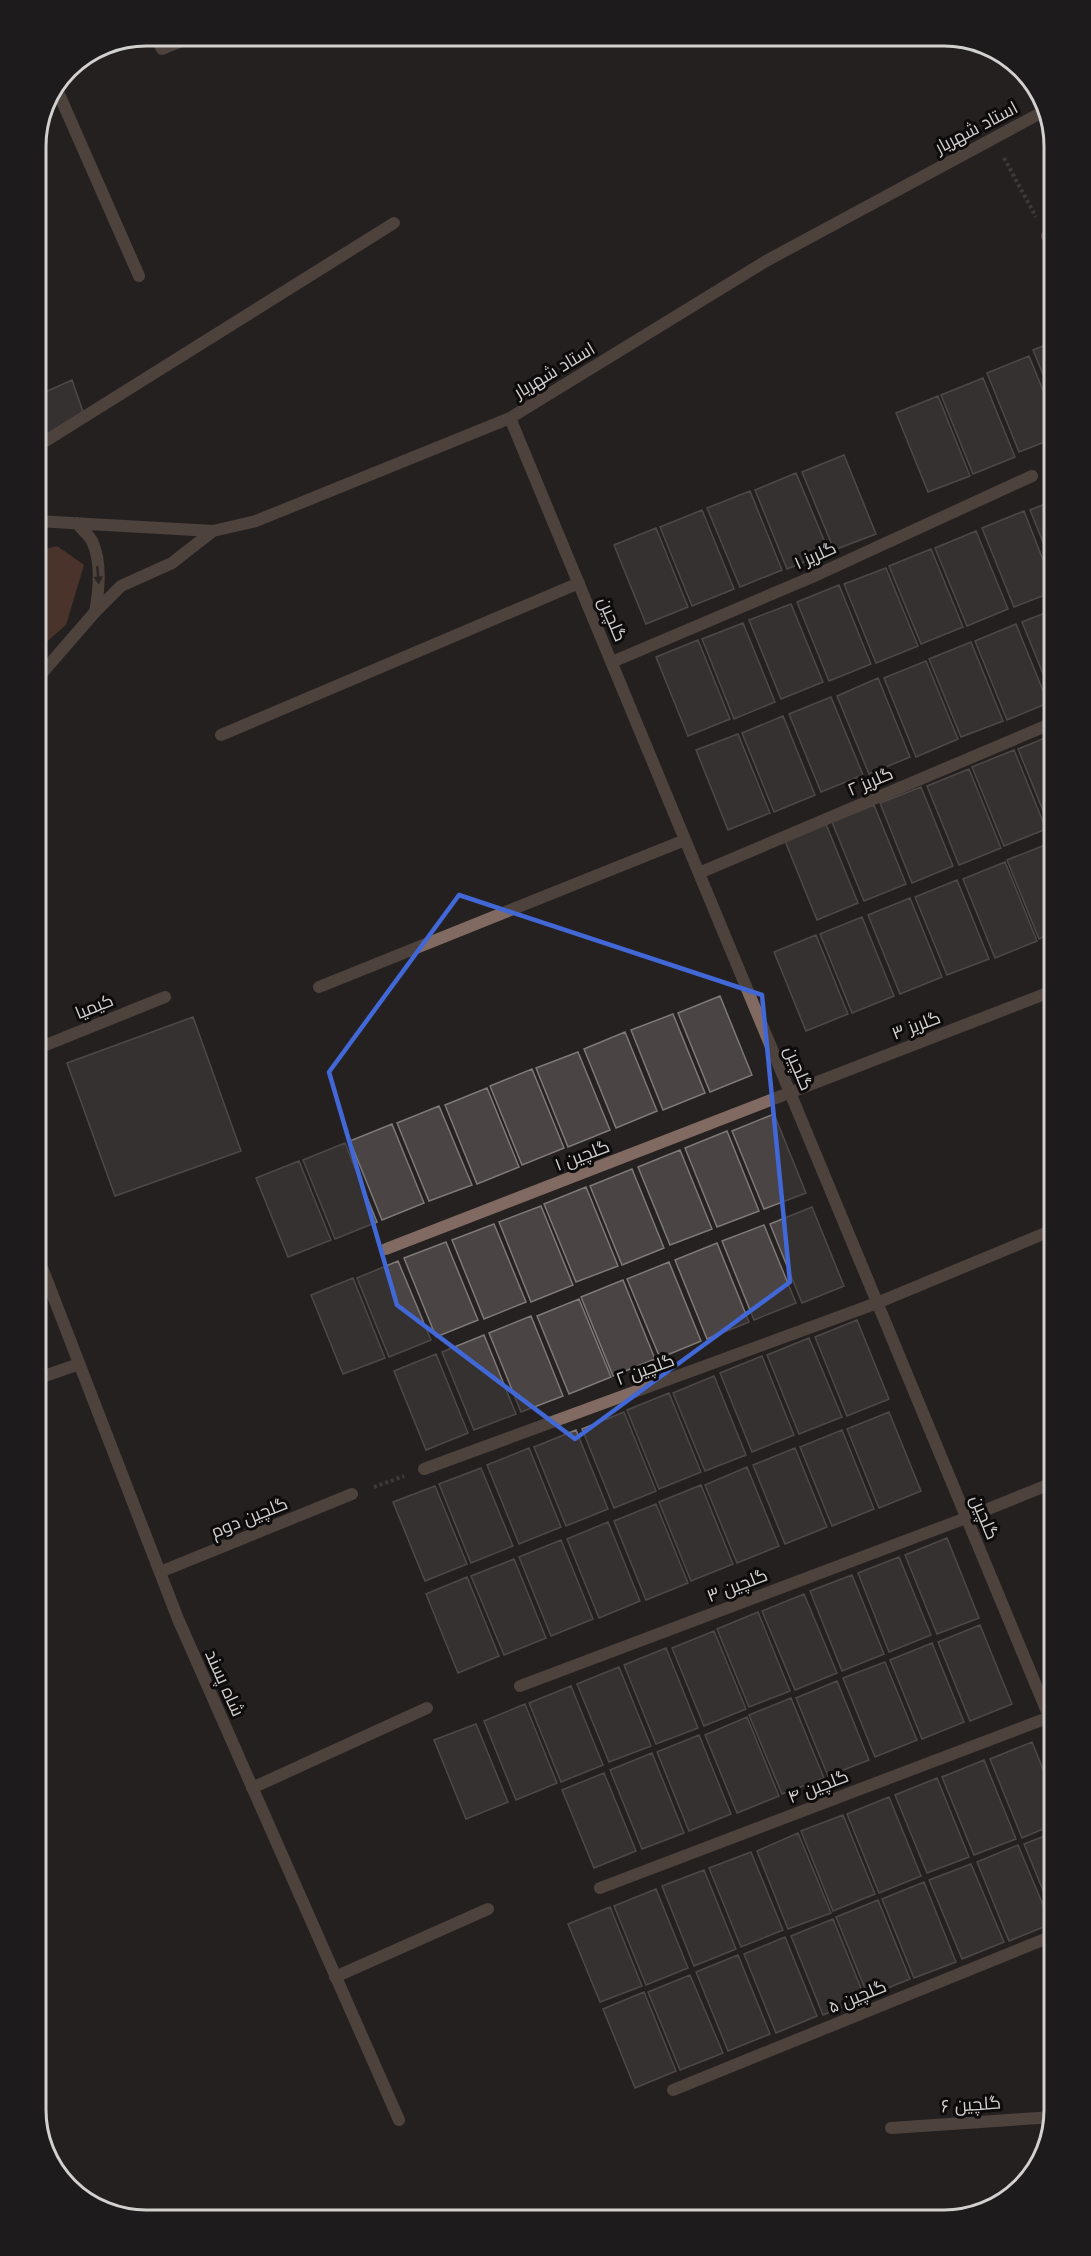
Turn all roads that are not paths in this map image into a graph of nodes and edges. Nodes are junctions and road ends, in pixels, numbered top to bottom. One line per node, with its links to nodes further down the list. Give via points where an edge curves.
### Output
1 (60, 97): 4 (street)
2 (1039, 114): 5 (street, استاد شهریار, via 766,261)
3 (393, 223): 6 (street)
4 (139, 276)
5 (510, 418): 10 (street, استاد شهریار, via 256,521); 11 (street, گلچین)
6 (47, 440)
7 (1032, 476): 13 (street, گلریز ۱, via 812,577)
8 (47, 522): 9 (street, استاد شهریار)
9 (77, 523): 10 (street, استاد شهریار); 12 (street, one-way to 12, via 92,541 97,561 99,590)
10 (213, 531): 12 (street, via 172,563 121,586)
11 (579, 583): 13 (street, گلچین); 16 (street)
12 (95, 612): 14 (street)
13 (612, 662): 17 (street, گلچین)
14 (47, 668)
15 (1044, 727): 18 (street, گلریز ۲)
16 (221, 735)
17 (686, 840): 18 (street, گلچین); 19 (street)
18 (699, 873): 23 (street, گلچین)
19 (319, 987)
20 (1044, 994): 23 (street, گلریز ۳)
21 (165, 997): 22 (street, کیمیا)
22 (47, 1045)
23 (791, 1094): 25 (street, گلچین ۱); 27 (street, گلچین)
24 (1044, 1234): 27 (street, گلچین ۲)
25 (386, 1249)
26 (46, 1279): 28 (street, شاه پسند)
27 (877, 1303): 30 (street, گلچین ۲); 33 (street, گلچین)
28 (79, 1364): 29 (street); 34 (street, شاه پسند)
29 (46, 1375)
30 (424, 1469)
31 (1044, 1486): 33 (street, گلچین ۳)
32 (352, 1494): 34 (street, گلچین دوم)
33 (966, 1518): 35 (street, گلچین ۳); 36 (street, گلچین)
34 (160, 1572): 39 (street, شاه پسند)
35 (520, 1686)
36 (1044, 1698)
37 (427, 1708): 39 (street)
38 (1044, 1719): 40 (street, گلچین ۴)
39 (252, 1788): 43 (street, شاه پسند)
40 (600, 1888)
41 (488, 1909): 43 (street)
42 (1044, 1939): 44 (street, گلچین ۵)
43 (335, 1977): 46 (street, شاه پسند)
44 (673, 2090)
45 (1044, 2118): 47 (street, گلچین ۶)
46 (399, 2120)
47 (891, 2128)

